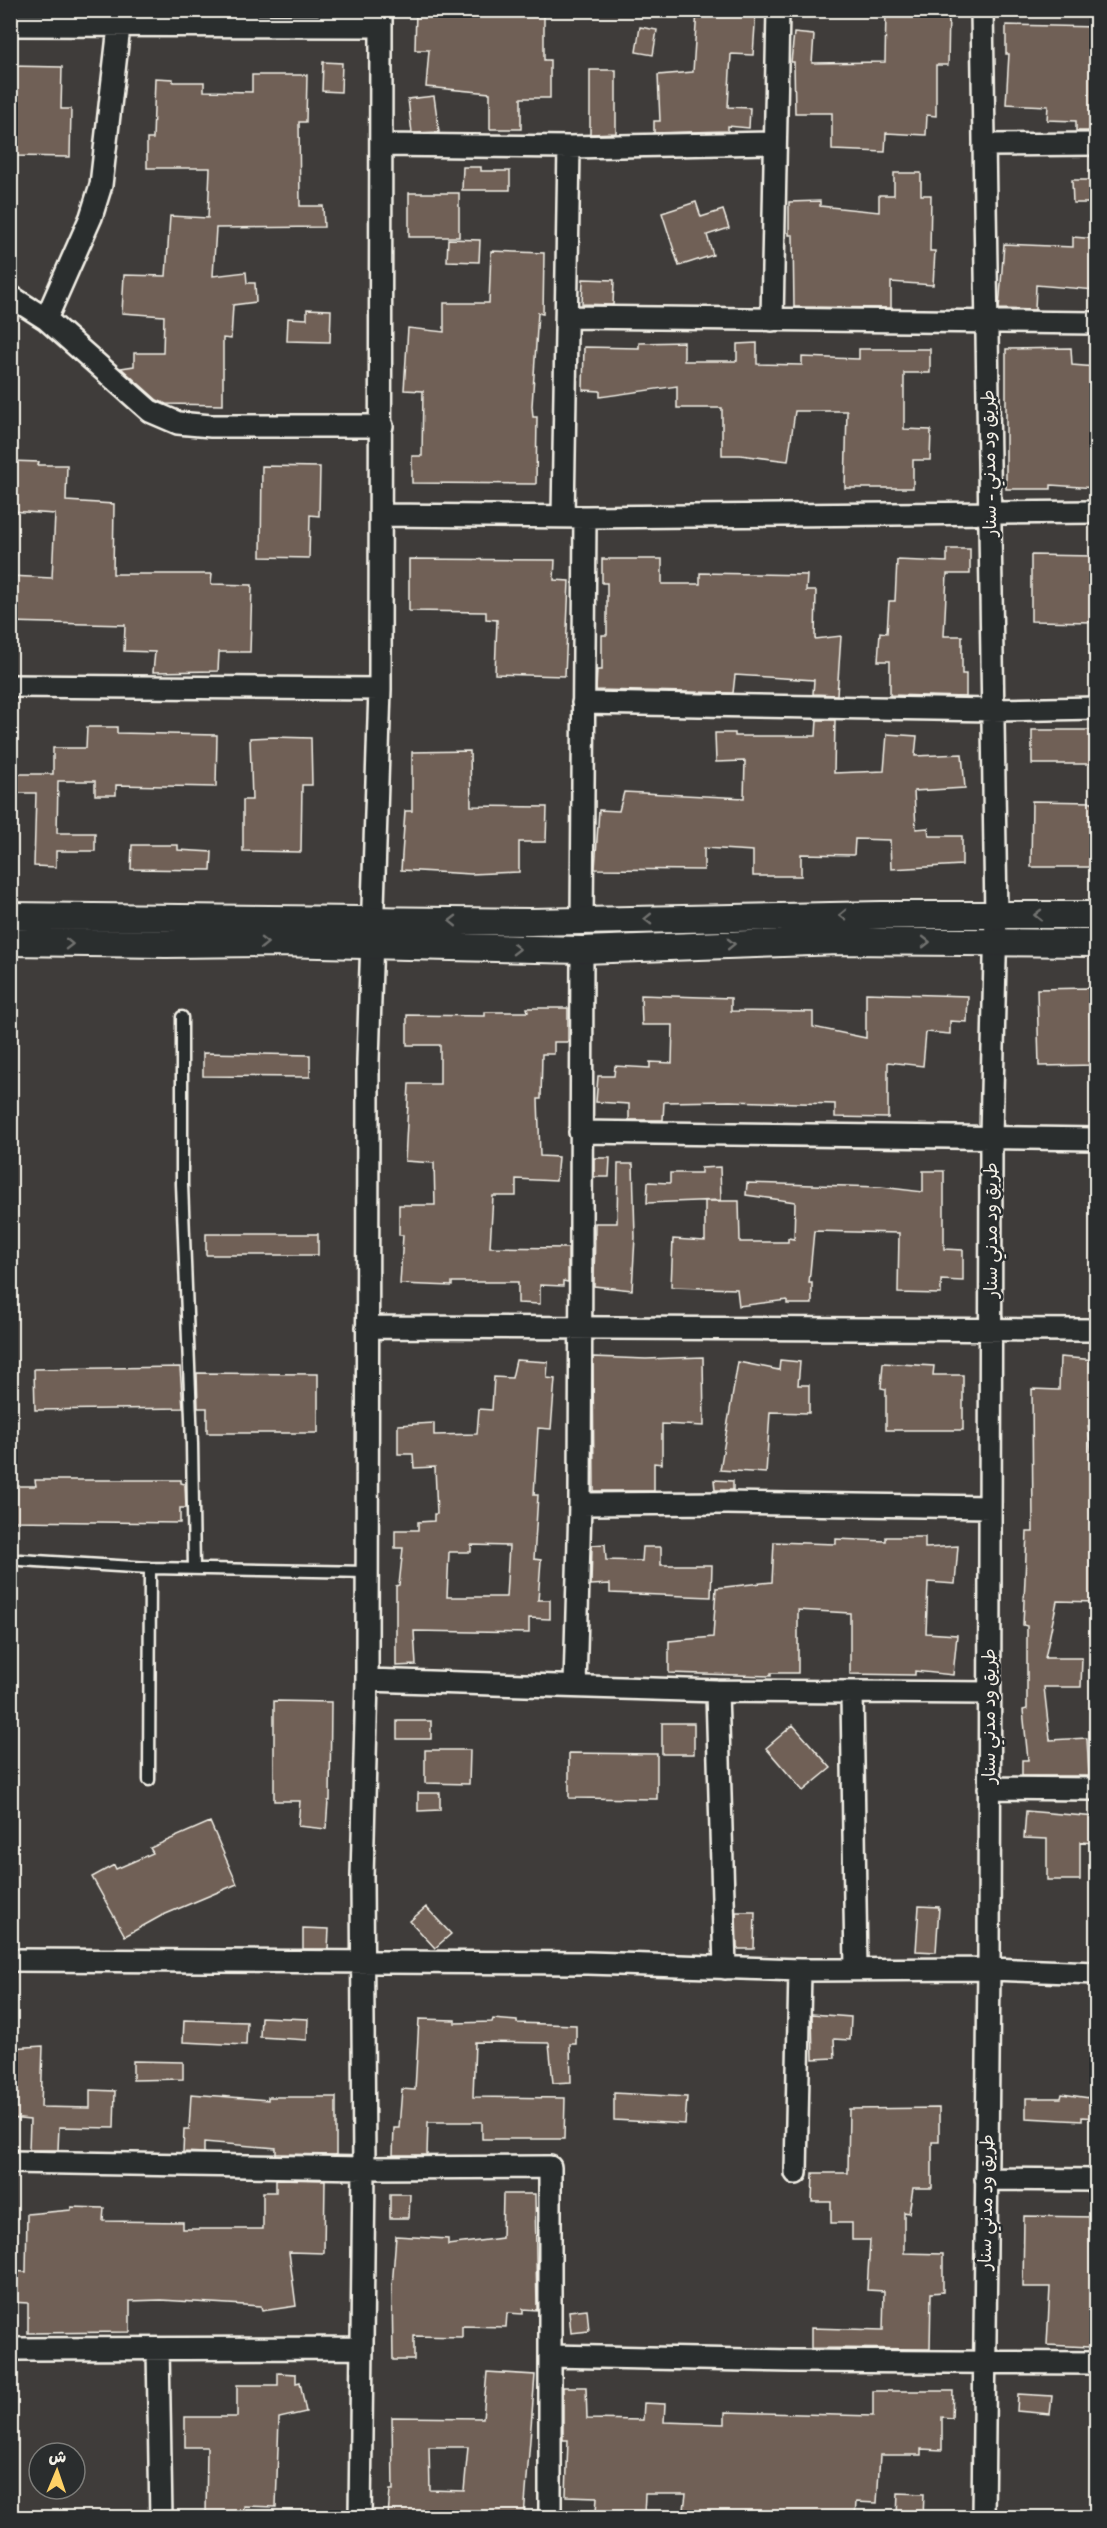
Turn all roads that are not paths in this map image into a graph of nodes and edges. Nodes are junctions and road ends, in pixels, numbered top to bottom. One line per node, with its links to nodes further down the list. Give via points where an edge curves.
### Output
1 (777, 10): 6 (street)
2 (982, 10): 9 (street, طريق ود مدني - سنار)
3 (381, 18): 5 (street); 8 (street)
4 (10, 25): 5 (street)
5 (119, 27): 13 (street, via 101,185)
6 (775, 142): 10 (street); 14 (street)
7 (1096, 144): 9 (street)
8 (381, 145): 10 (street); 17 (street)
9 (984, 145): 15 (street, طريق ود مدني - سنار)
10 (569, 147): 12 (street)
11 (10, 296): 13 (street)
12 (568, 318): 14 (street); 21 (street)
13 (46, 319): 17 (street, via 150,411 178,423)
14 (772, 320): 15 (street)
15 (987, 321): 16 (street); 18 (street, طريق ود مدني - سنار)
16 (1096, 323)
17 (382, 426): 20 (street)
18 (990, 512): 19 (street); 22 (street); 27 (street, طريق ود مدني - سنار)
19 (1096, 512)
20 (382, 515): 21 (street); 24 (street)
21 (563, 517): 22 (street)
22 (585, 517): 25 (street)
23 (10, 686): 24 (street)
24 (380, 688): 31 (street)
25 (583, 703): 27 (street); 32 (street)
26 (1096, 708): 27 (street)
27 (993, 710): 28 (street, طريق ود مدني - سنار)
28 (996, 915): 29 (street, one-way to 28); 32 (street, one-way to 32); 34 (street, طريق ود مدني سنار)
29 (1096, 915)
30 (10, 916): 31 (street)
31 (374, 920): 32 (street, one-way to 31); 36 (street)
32 (582, 921)
33 (10, 942): 36 (street, one-way to 36)
34 (996, 942): 35 (street); 37 (street, one-way to 34, via 839,941); 40 (street, طريق ود مدني سنار)
35 (1096, 943)
36 (373, 945): 37 (street, one-way to 37); 42 (street, via 368,1061)
37 (582, 950): 39 (street)
38 (182, 1017): 50 (lane, via 182,1184)
39 (580, 1132): 40 (street); 43 (street)
40 (991, 1137): 41 (street); 44 (street, طريق ود مدني سنار)
41 (1096, 1139)
42 (367, 1327): 43 (street); 51 (street)
43 (579, 1327): 44 (street); 46 (street)
44 (990, 1329): 45 (street); 47 (street, طريق ود مدني سنار)
45 (1096, 1330)
46 (579, 1504): 47 (street); 53 (street)
47 (990, 1507): 56 (street, طريق ود مدني سنار)
48 (20, 1560): 49 (lane)
49 (150, 1568): 50 (lane); 57 (lane)
50 (194, 1568): 51 (lane)
51 (367, 1572): 52 (street)
52 (367, 1680): 53 (street); 61 (street)
53 (575, 1686): 54 (street)
54 (717, 1691): 55 (street); 62 (street)
55 (852, 1693): 56 (street); 63 (street)
56 (989, 1693): 58 (street, طريق ود مدني سنار)
57 (149, 1780)
58 (989, 1788): 59 (street); 64 (street, طريق ود مدني سنار)
59 (1096, 1789)
60 (10, 1960): 61 (street)
61 (363, 1962): 62 (street); 68 (street)
62 (726, 1968): 65 (street)
63 (856, 1969): 64 (street); 65 (street)
64 (989, 1969): 66 (street); 70 (street, طريق ود مدني سنار)
65 (800, 1970): 69 (street)
66 (1096, 1972)
67 (10, 2162): 68 (street)
68 (364, 2168): 72 (street); 75 (street, via 550,2167)
69 (796, 2173)
70 (986, 2179): 71 (street); 76 (street, طريق ود مدني سنار)
71 (1096, 2180)
72 (362, 2348): 74 (street); 79 (street)
73 (10, 2349): 74 (street)
74 (158, 2349): 78 (street)
75 (550, 2356): 76 (street); 80 (street)
76 (985, 2362): 77 (street); 81 (street, طريق ود مدني سنار)
77 (1096, 2363)
78 (161, 2517)
79 (360, 2517)
80 (549, 2517)
81 (983, 2517)

